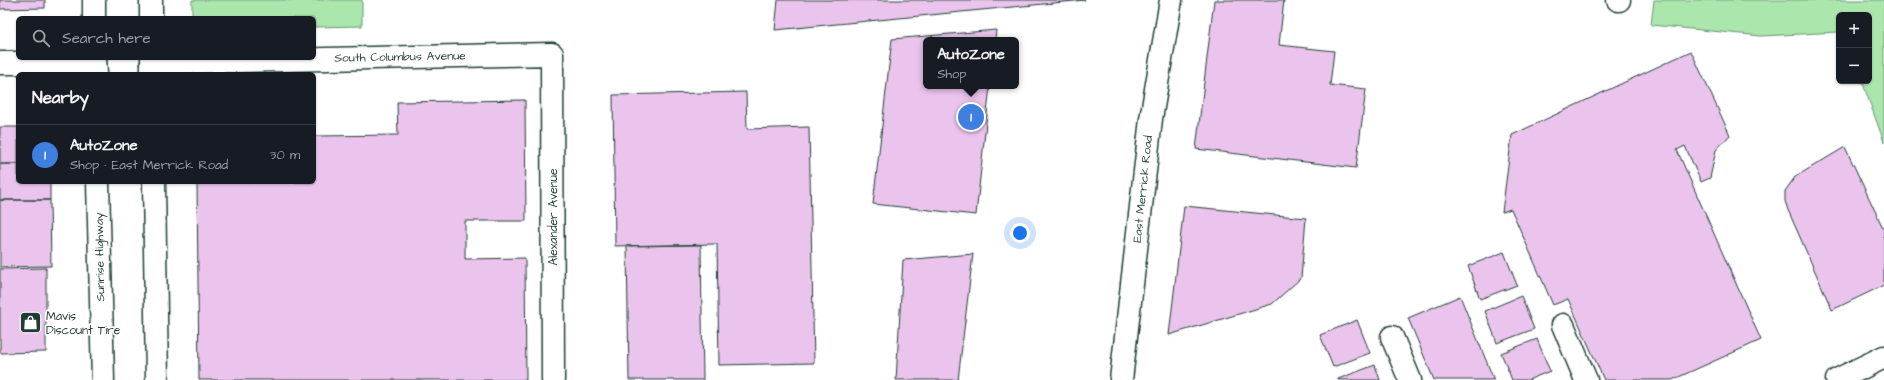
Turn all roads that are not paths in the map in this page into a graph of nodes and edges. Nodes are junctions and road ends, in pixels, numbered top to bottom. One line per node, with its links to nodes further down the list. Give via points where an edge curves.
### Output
1 (94, 0): 4 (main road)
2 (151, 0): 5 (main road)
3 (1171, 0): 18 (main road, East Merrick Road, via 1151,119)
4 (94, 16)
5 (151, 16)
6 (552, 54): 9 (main road, South Columbus Avenue); 17 (main road, Alexander Avenue)
7 (0, 64): 8 (main road)
8 (95, 65)
9 (152, 65)
10 (98, 184): 15 (main road, Sunrise Highway)
11 (154, 184): 16 (main road)
12 (1564, 325): 20 (main road)
13 (1392, 337): 19 (main road)
14 (1884, 357): 21 (main road)
15 (103, 380)
16 (157, 380)
17 (554, 380)
18 (1121, 380)
19 (1410, 380)
20 (1586, 380)
21 (1837, 380)

